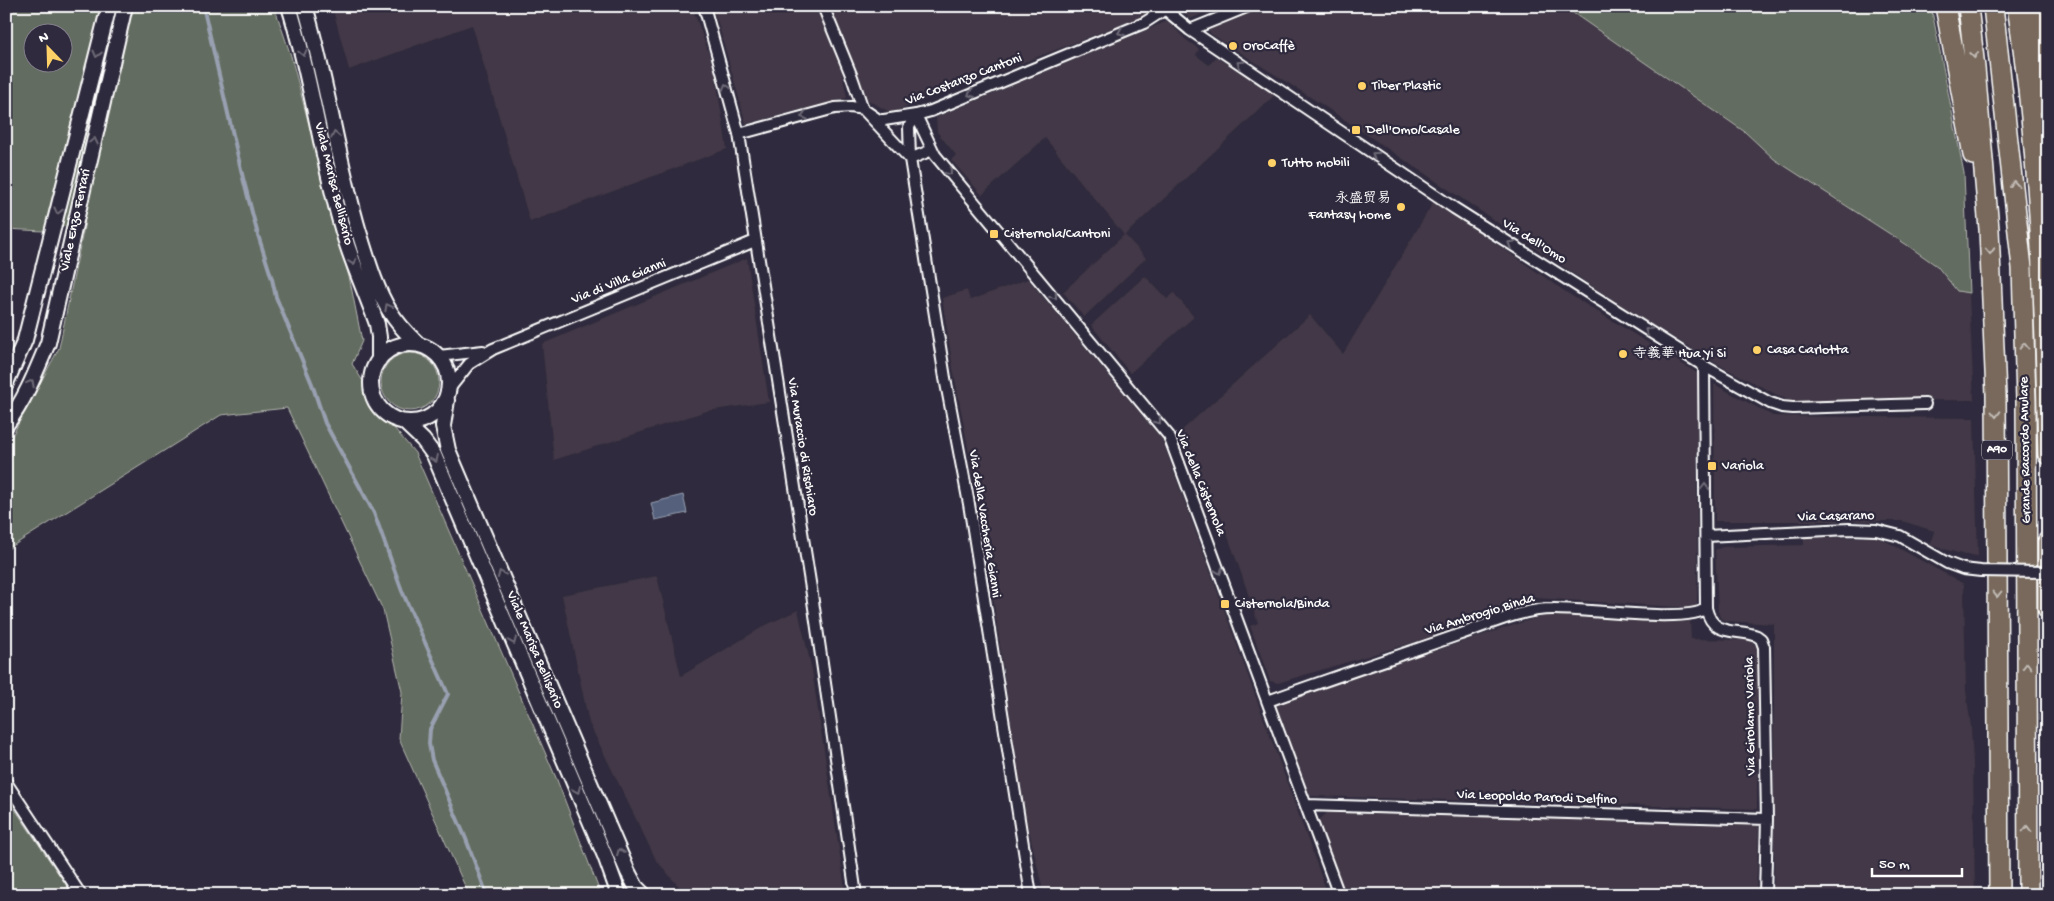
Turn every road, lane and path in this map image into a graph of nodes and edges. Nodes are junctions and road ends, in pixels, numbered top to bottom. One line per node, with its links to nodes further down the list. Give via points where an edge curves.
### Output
1 (109, 6): 28 (main road, Viale Enzo Ferrari, one-way to 28, via 25,340)
2 (125, 6): 32 (main road, Viale Enzo Ferrari, one-way to 2, via 16,412 48,344)
3 (290, 6): 26 (main road, Viale Marisa Bellisario, one-way to 26, via 343,231 377,324)
4 (305, 6): 23 (main road, Viale Marisa Bellisario, one-way to 4, via 387,308 364,248)
5 (704, 6): 17 (street, Via Muraccio di Rischiaro, one-way to 5)
6 (823, 6): 15 (street)
7 (1249, 6): 14 (street)
8 (1945, 6): 21 (highway)
9 (1968, 6): 21 (highway, A90, one-way to 21)
10 (1993, 6): 51 (highway, Grande Raccordo Anulare / A90, one-way to 10, via 2026,412 2022,268)
11 (2017, 6): 20 (highway)
12 (2036, 6): 20 (highway, via 2040,66)
13 (1163, 8): 14 (street, Via dell'Omo); 16 (street, Via Costanzo Cantoni, one-way to 16, via 1144,23)
14 (1190, 30): 27 (street, Via dell'Omo, one-way to 14, via 1454,208)
15 (863, 110): 16 (street, Via Costanzo Cantoni, via 879,120); 17 (street, Via Costanzo Cantoni, one-way to 17, via 835,108); 19 (street)
16 (916, 115): 18 (street, Via della Cisternola); 19 (street, Via della Vaccheria Gianni, via 909,127)
17 (739, 134): 22 (street, Via Muraccio di Rischiaro)
18 (932, 150): 19 (street); 39 (street, Via della Cisternola, one-way to 39, via 1169,436)
19 (910, 159): 47 (street, Via della Vaccheria Gianni)
20 (2038, 184): 33 (highway)
21 (1989, 229): 50 (highway, A90, one-way to 50, via 1997,459)
22 (755, 241): 24 (street, Via di Villa Gianni); 46 (street, Via Muraccio di Rischiaro)
23 (418, 344): 25 (main road); 26 (main road, via 395,346)
24 (493, 349): 25 (street, Via di Villa Gianni); 29 (street, Via di Villa Gianni, via 469,364)
25 (439, 356): 29 (main road, via 447,371)
26 (379, 360): 31 (main road, via 371,380 373,397 382,410)
27 (1704, 366): 30 (street, Via dell'Omo, via 1782,407); 34 (street, one-way to 27)
28 (6, 383)
29 (448, 394): 31 (main road, via 440,410 429,418); 45 (main road, Viale Marisa Bellisario, one-way to 29, via 628,872 448,450 443,426)
30 (1925, 404)
31 (404, 422): 44 (main road, Viale Marisa Bellisario, one-way to 44, via 434,455 606,856)
32 (6, 425)
33 (2048, 455)
34 (1706, 536): 36 (street, Via Casarano, bridge, via 1848,528 1876,530 1900,536 1963,569); 37 (street)
35 (2048, 541): 38 (highway)
36 (2048, 572)
37 (1706, 608): 39 (street, Via Ambrogio Binda, via 1685,615 1561,609 1533,611); 42 (street, Via Girolamo Variola, via 1710,619 1719,628 1755,635 1764,644)
38 (2048, 609)
39 (1268, 701): 41 (street, Via della Cisternola)
40 (6, 782): 43 (street)
41 (1306, 805): 42 (street, Via Leopoldo Parodi Delfino); 48 (street, Via della Cisternola)
42 (1767, 819): 49 (street, Via Girolamo Variola)
43 (81, 895)
44 (619, 895)
45 (644, 895)
46 (856, 895)
47 (1031, 895)
48 (1339, 895)
49 (1765, 895)
50 (1999, 895)
51 (2028, 895)

